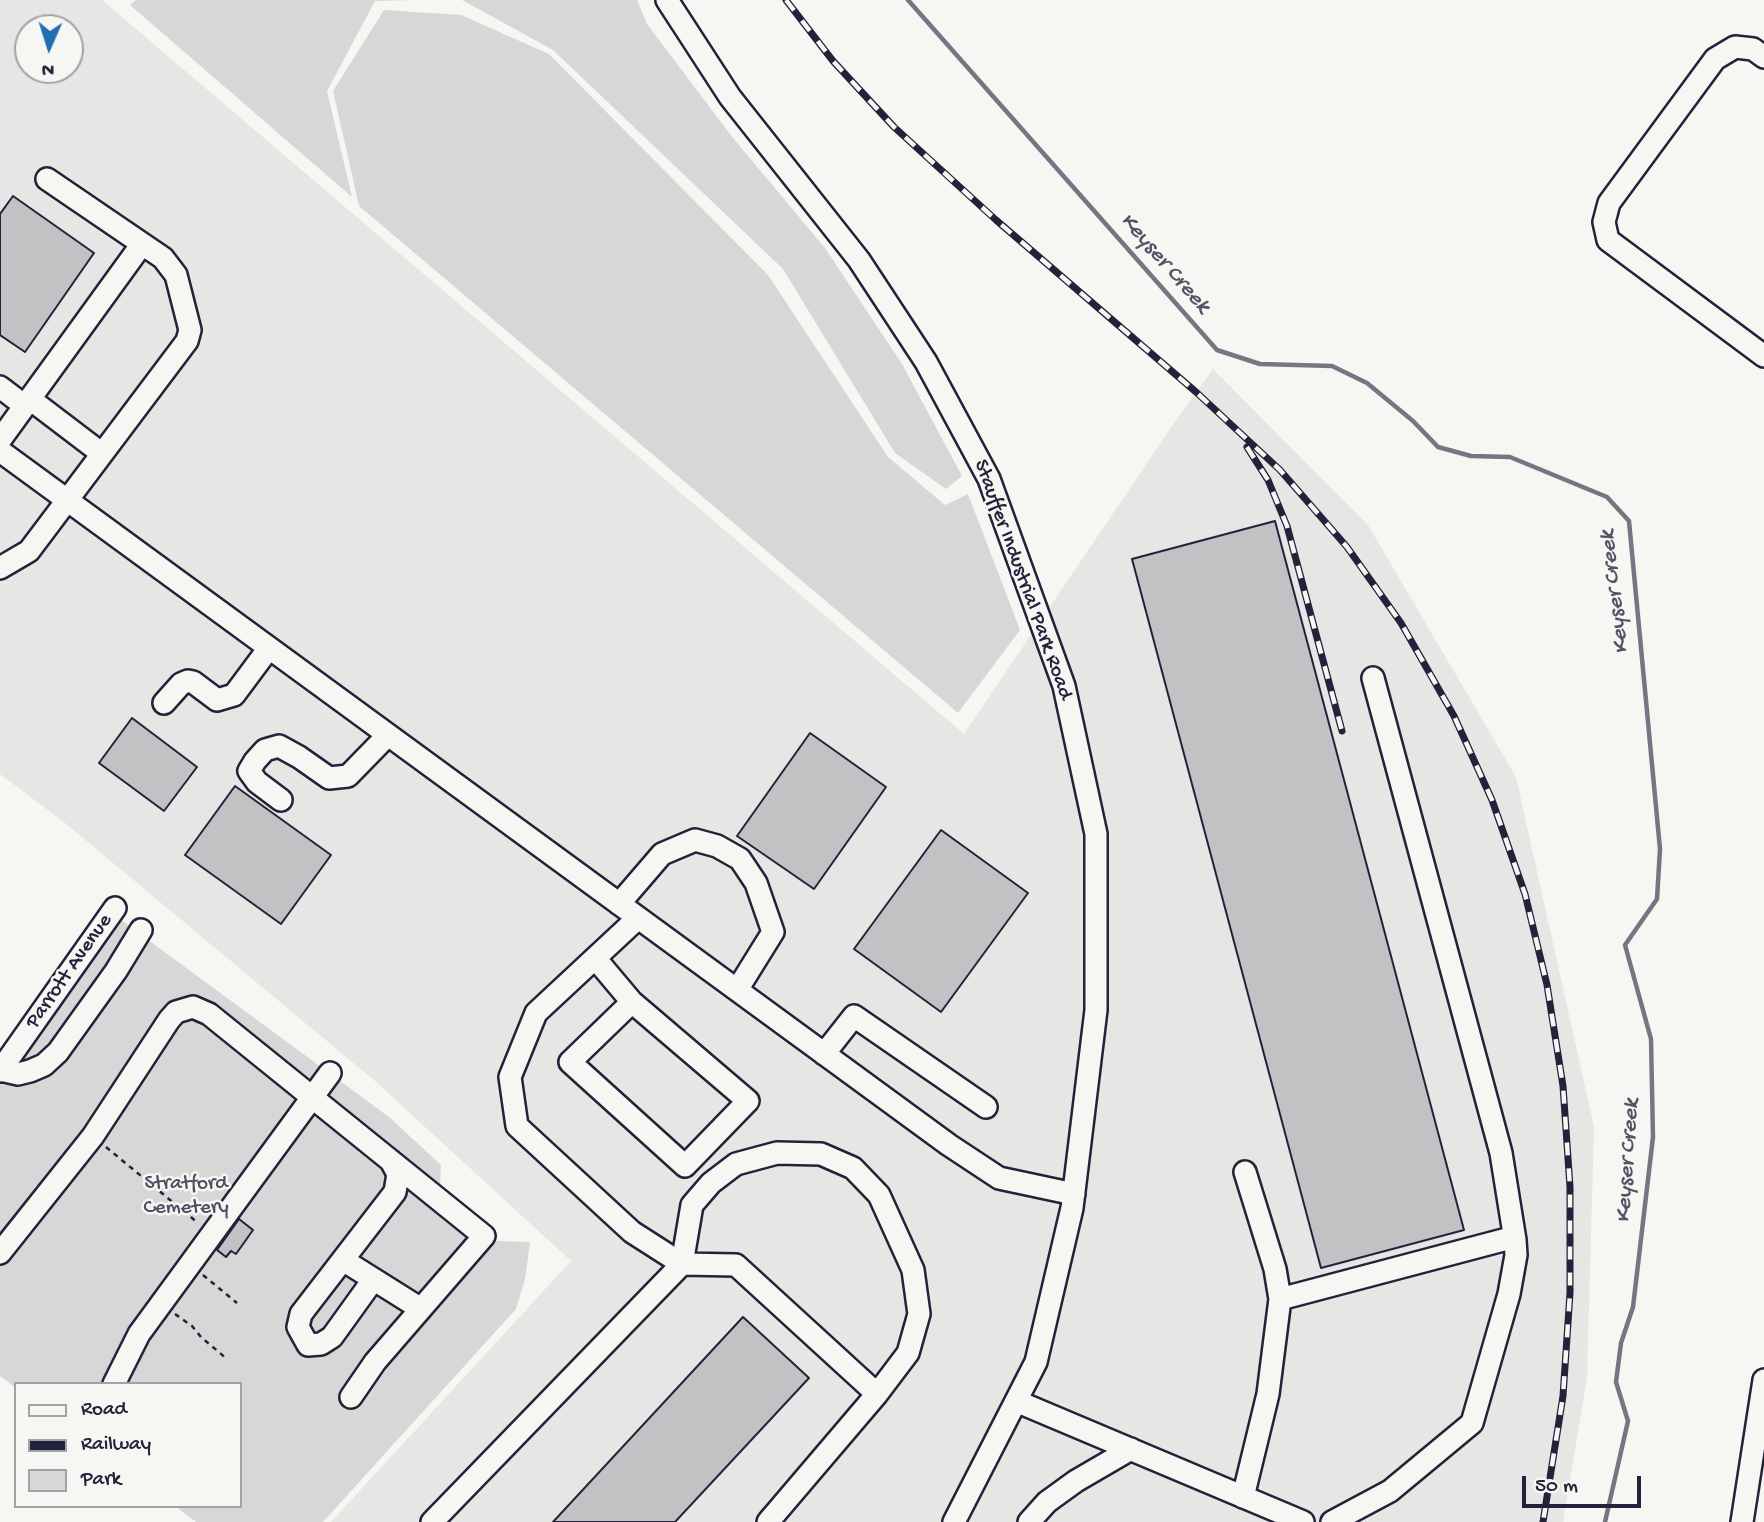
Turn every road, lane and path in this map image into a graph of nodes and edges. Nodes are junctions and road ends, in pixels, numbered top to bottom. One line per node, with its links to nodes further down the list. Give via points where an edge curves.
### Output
1 (667, 0): 33 (street, Stauffer Industrial Park Road, via 730,97 859,260 926,362 989,479 1064,685 1096,835 1096,1010)
2 (1764, 57): 5 (street, via 1753,49 1735,47 1715,59 1609,203 1604,222 1608,240)
3 (47, 179): 4 (street)
4 (142, 244): 7 (street); 10 (street, via 163,258 176,275 190,330 187,341)
5 (1764, 356)
6 (0, 387): 7 (street)
7 (27, 402): 8 (street); 10 (street)
8 (0, 440)
9 (0, 451): 11 (street)
10 (101, 453): 11 (street)
11 (67, 500): 12 (street, via 29,551); 13 (street)
12 (0, 569)
13 (269, 648): 15 (street, via 234,695 217,700 188,681); 16 (street)
14 (1373, 678): 35 (street, via 1501,1153)
15 (164, 703)
16 (388, 735): 17 (street, via 348,776 329,778 279,746 265,750 249,771); 18 (street)
17 (281, 800)
18 (619, 904): 20 (street); 23 (street, via 662,854 695,840 740,859 756,883 774,932)
19 (115, 908): 26 (street, Parrott Avenue)
20 (638, 918): 22 (street); 23 (street)
21 (141, 930): 26 (street, via 58,1052 30,1071)
22 (595, 958): 24 (street); 38 (street, via 536,1013 510,1077 517,1126 632,1232)
23 (737, 990): 25 (street)
24 (632, 1002): 24 (street, via 748,1101 685,1166 570,1062)
25 (824, 1054): 29 (street, via 854,1016); 33 (street, via 999,1178)
26 (0, 1070)
27 (330, 1073): 28 (street)
28 (311, 1097): 30 (street, via 209,1014 193,1007 176,1012 169,1020); 31 (street); 34 (street)
29 (986, 1107)
30 (93, 1136): 34 (path); 36 (street)
31 (391, 1161): 37 (street, via 398,1174 395,1192); 44 (street, via 484,1236)
32 (1245, 1172): 41 (street)
33 (1074, 1194): 50 (street, Stauffer Industrial Park Road, via 1036,1362)
34 (211, 1234): 39 (street)
35 (1515, 1240): 41 (street); 59 (street, via 1509,1294 1472,1423 1390,1490)
36 (0, 1253)
37 (343, 1260): 40 (street); 40 (street, via 301,1314 298,1327 308,1345 332,1337)
38 (682, 1264): 48 (street, via 736,1265); 48 (street, via 692,1205 736,1164 777,1153 821,1154 853,1168 879,1195 913,1270 919,1314 908,1353); 54 (street)
39 (189, 1265): 42 (path); 43 (street)
40 (373, 1280): 44 (street)
41 (1280, 1299): 53 (street, via 1268,1394)
42 (237, 1303)
43 (160, 1304): 45 (path); 47 (street)
44 (421, 1309): 49 (street)
45 (227, 1359)
46 (1764, 1380): 52 (street)
47 (115, 1382)
48 (877, 1394): 55 (street)
49 (351, 1397)
50 (1016, 1401): 51 (street); 56 (street, Stauffer Industrial Park Road)
51 (1131, 1450): 53 (street); 57 (street, via 1066,1488)
52 (1756, 1478): 60 (street)
53 (1243, 1497): 58 (street)
54 (432, 1522)
55 (768, 1522)
56 (954, 1522)
57 (1029, 1522)
58 (1303, 1522)
59 (1332, 1522)
60 (1742, 1522)

